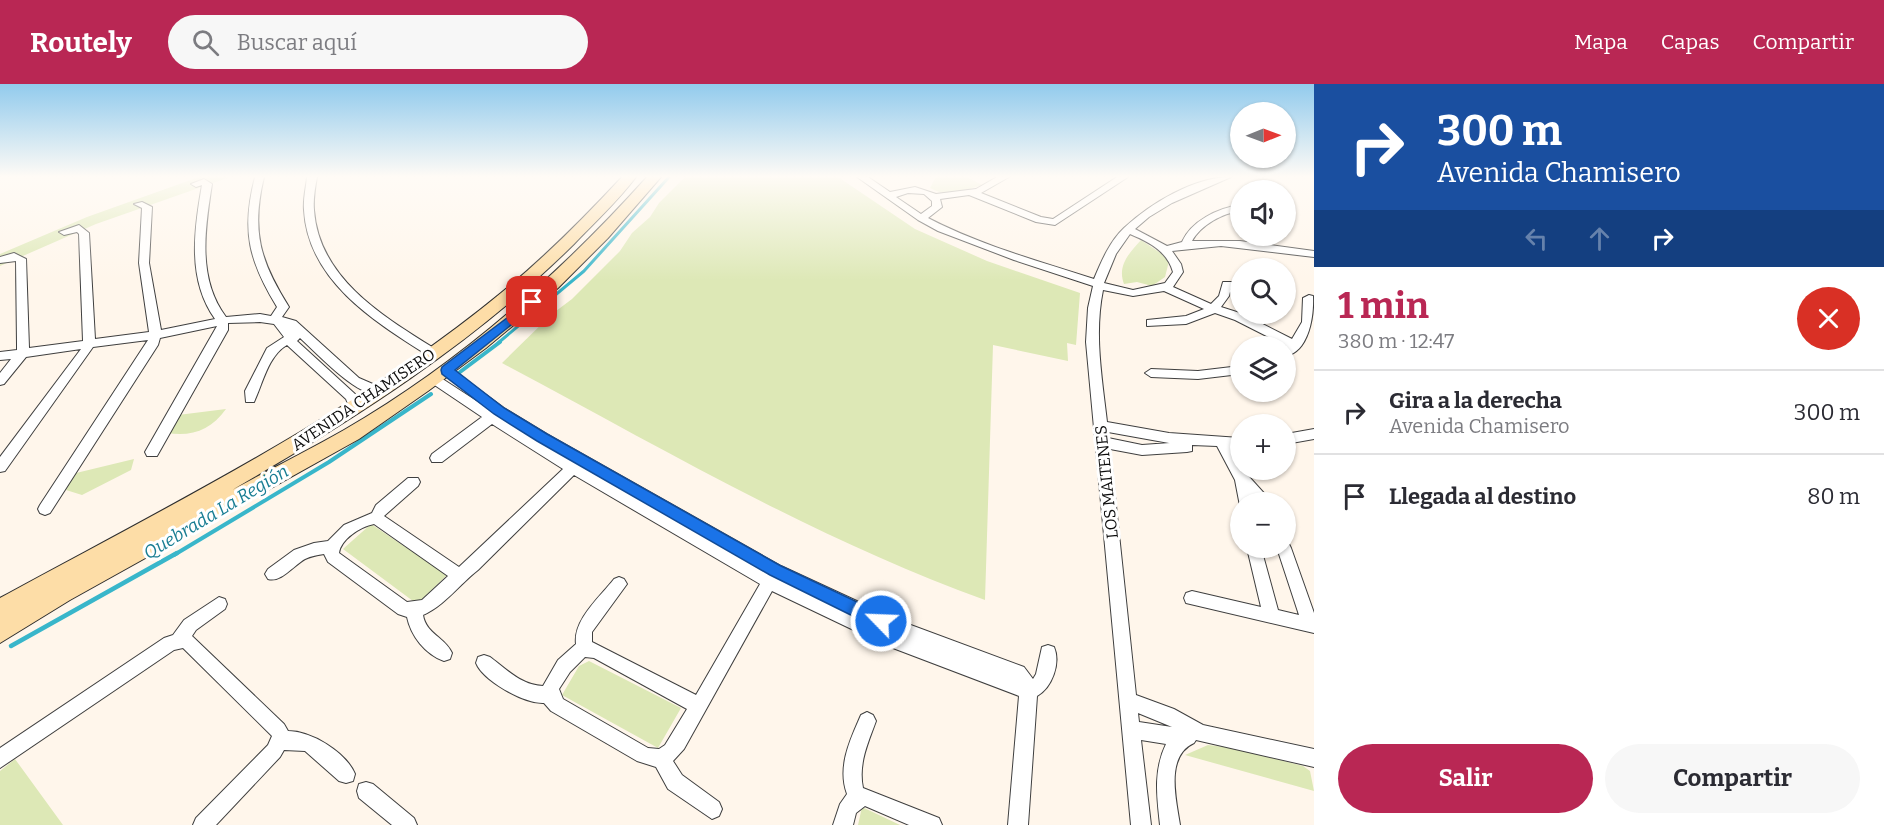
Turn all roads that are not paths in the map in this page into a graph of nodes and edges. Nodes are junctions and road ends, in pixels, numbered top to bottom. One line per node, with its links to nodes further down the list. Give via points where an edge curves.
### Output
1 (147, 212): 28 (street, via 144,263)
2 (204, 212): 26 (street, via 200,241 204,279)
3 (253, 212): 25 (street, via 261,267 283,307)
4 (310, 212): 34 (street, via 315,242 339,283 368,310)
5 (596, 212): 34 (street, AVENIDA CHAMISERO, via 549,260)
6 (623, 212): 38 (street, AVENIDA CHAMISERO, via 570,268)
7 (912, 212): 13 (street)
8 (930, 212): 13 (street)
9 (1019, 212): 10 (street, via 1055,222)
10 (1071, 212)
11 (1150, 212): 14 (street, LOS MAITENES)
12 (1225, 212): 16 (street, via 1187,238)
13 (921, 218): 20 (street, via 991,248)
14 (1128, 230): 17 (street); 20 (street, LOS MAITENES, via 1107,259)
15 (64, 232): 31 (street, via 78,228 84,233)
16 (1186, 244): 17 (street); 18 (street, via 1243,245)
17 (1165, 249): 22 (street, via 1178,272)
18 (1314, 254)
19 (0, 260): 33 (street, via 14,256 21,259)
20 (1097, 284): 22 (street, via 1133,293); 44 (street, LOS MAITENES, via 1092,328)
21 (1230, 284): 24 (street)
22 (1165, 287): 24 (street)
23 (1309, 298): 32 (street, via 1308,325)
24 (1214, 309): 27 (street, via 1182,321); 30 (street, via 1239,317)
25 (277, 320): 26 (street); 29 (street)
26 (224, 321): 28 (street); 51 (street)
27 (1151, 323)
28 (155, 334): 31 (street); 59 (street, via 154,342)
29 (296, 334): 40 (street, via 355,381); 41 (street, via 273,348); 42 (street, via 292,342)
30 (1269, 336)
31 (88, 343): 33 (street); 54 (street, via 86,351)
32 (1296, 344)
33 (23, 352): 35 (street); 39 (street)
34 (433, 353): 40 (street, AVENIDA CHAMISERO)
35 (0, 356)
36 (1230, 371): 37 (street)
37 (1151, 374)
38 (440, 375): 43 (street); 48 (street, AVENIDA CHAMISERO, via 372,422)
39 (0, 381)
40 (378, 391): 42 (street, AVENIDA CHAMISERO)
41 (250, 399)
42 (355, 406): 48 (street, AVENIDA CHAMISERO)
43 (494, 414): 52 (street); 53 (street)
44 (1101, 434): 50 (street, via 1142,450); 82 (street, LOS MAITENES)
45 (1314, 434): 46 (street)
46 (1296, 437)
47 (1314, 443): 49 (street)
48 (312, 445): 70 (street, AVENIDA CHAMISERO); 74 (street, AVENIDA CHAMISERO)
49 (1296, 446)
50 (1229, 447)
51 (152, 452)
52 (437, 458)
53 (576, 464): 65 (street); 66 (street)
54 (0, 466)
55 (1242, 480): 57 (street); 58 (street)
56 (413, 482): 60 (street)
57 (1244, 492)
58 (1255, 492)
59 (45, 509)
60 (376, 518): 61 (street, via 341,536); 65 (street)
61 (332, 547): 64 (street, via 302,552); 71 (street, via 333,557 404,609)
62 (1256, 558): 72 (street)
63 (1288, 558): 73 (street)
64 (273, 574)
65 (459, 575): 71 (street, via 427,606)
66 (772, 576): 80 (street, via 977,674); 83 (street)
67 (619, 584): 76 (street, via 586,627)
68 (1192, 598): 72 (street)
69 (219, 604): 75 (street, via 190,625)
70 (0, 610)
71 (414, 611): 77 (street, via 420,631)
72 (1271, 616): 73 (street)
73 (1312, 626)
74 (0, 632)
75 (179, 640): 88 (street, via 190,643 278,730); 90 (street)
76 (585, 649): 81 (street, via 574,655 554,681); 83 (street, via 599,652)
77 (444, 653)
78 (1048, 653): 80 (street, via 1044,681)
79 (484, 663): 81 (street, via 526,693)
80 (1028, 691): 100 (street)
81 (550, 694): 91 (street, via 557,705 643,755)
82 (1129, 701): 85 (street, LOS MAITENES); 86 (street, via 1168,715)
83 (697, 705): 91 (street, via 675,748)
84 (867, 721): 94 (street, via 851,771)
85 (1131, 729): 87 (street); 101 (street, LOS MAITENES)
86 (1201, 733): 87 (street); 89 (street)
87 (1182, 737): 102 (street, via 1172,749 1166,768)
88 (280, 741): 92 (street, via 304,740); 96 (street)
89 (1314, 758)
90 (0, 759)
91 (662, 759): 95 (street, via 675,782)
92 (346, 774)
93 (366, 791): 97 (street)
94 (858, 798): 98 (street, via 850,803); 99 (street, via 871,798)
95 (712, 809)
96 (203, 825)
97 (407, 825)
98 (843, 825)
99 (932, 825)
100 (1018, 825)
101 (1141, 825)
102 (1170, 825)

